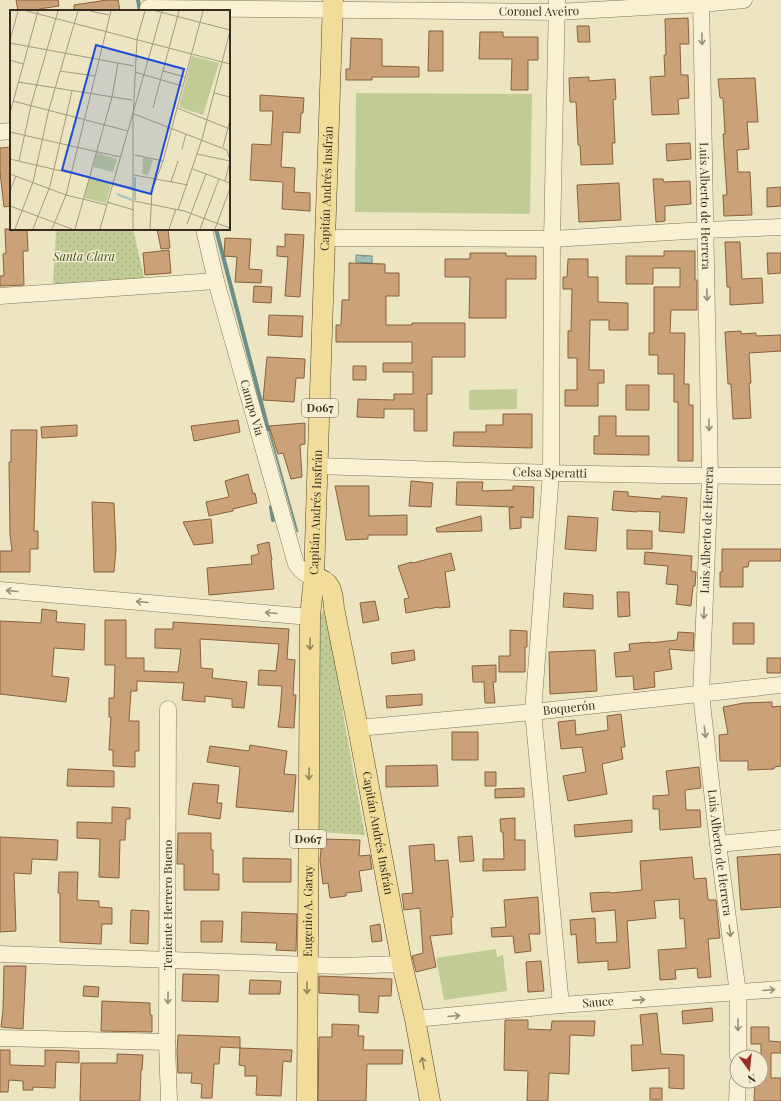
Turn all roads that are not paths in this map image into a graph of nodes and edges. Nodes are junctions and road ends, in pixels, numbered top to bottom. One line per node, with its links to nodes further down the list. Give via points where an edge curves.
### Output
1 (744, 0): 2 (street, Coronel Aveiro)
2 (701, 2): 5 (street, Coronel Aveiro); 10 (street, Luis Alberto de Herrera, one-way to 10)
3 (332, 5): 4 (street); 5 (street, Coronel Aveiro); 11 (main road, Capitán Andrés Insfrán / D067)
4 (147, 6)
5 (557, 6): 12 (street)
6 (10, 131): 7 (street)
7 (0, 132)
8 (781, 227): 10 (street)
9 (204, 230): 13 (street, Campo Via)
10 (705, 230): 12 (street); 17 (street, Luis Alberto de Herrera, one-way to 17)
11 (326, 238): 12 (street); 15 (main road, Capitán Andrés Insfrán / D067)
12 (552, 239): 16 (street)
13 (216, 281): 14 (street); 19 (street, Campo Via, via 296,564 302,573)
14 (0, 296)
15 (318, 466): 16 (street, Celsa Speratti); 19 (main road, Capitán Andrés Insfrán / D067)
16 (551, 473): 17 (street, Celsa Speratti); 25 (street)
17 (710, 476): 18 (street, Celsa Speratti); 23 (street, Luis Alberto de Herrera, one-way to 23)
18 (781, 476)
19 (314, 578): 21 (main road, Eugenio A. Garay / D067); 26 (main road, Capitán Andrés Insfrán, via 322,579 330,587 334,597)
20 (0, 590): 21 (street, one-way to 20)
21 (310, 617): 32 (main road, Eugenio A. Garay / D067, one-way to 32)
22 (781, 685): 23 (street, Boquerón)
23 (701, 694): 25 (street, Boquerón); 28 (street, Luis Alberto de Herrera, one-way to 28)
24 (168, 709): 30 (street, Teniente Herrero Bueno)
25 (533, 712): 26 (street, Boquerón); 35 (street)
26 (358, 728): 31 (main road, Capitán Andrés Insfrán)
27 (781, 838): 28 (street)
28 (718, 844): 34 (street, Luis Alberto de Herrera, one-way to 34)
29 (0, 954): 30 (street)
30 (168, 960): 32 (street); 38 (street, Teniente Herrero Bueno, one-way to 38)
31 (402, 964): 32 (street); 36 (main road, Capitán Andrés Insfrán)
32 (307, 965): 42 (main road, Eugenio A. Garay / D067, one-way to 42)
33 (781, 989): 34 (street, Sauce, one-way to 33)
34 (738, 993): 35 (street, Sauce, one-way to 34); 39 (street, Luis Alberto de Herrera, one-way to 39)
35 (561, 1005): 36 (street, Sauce, one-way to 35)
36 (415, 1019): 43 (main road, Capitán Andrés Insfrán, one-way to 36)
37 (0, 1038): 38 (street)
38 (167, 1042): 41 (street, Teniente Herrero Bueno)
39 (738, 1049)
40 (738, 1089): 44 (street)
41 (169, 1101)
42 (307, 1101)
43 (430, 1101)
44 (738, 1101)

